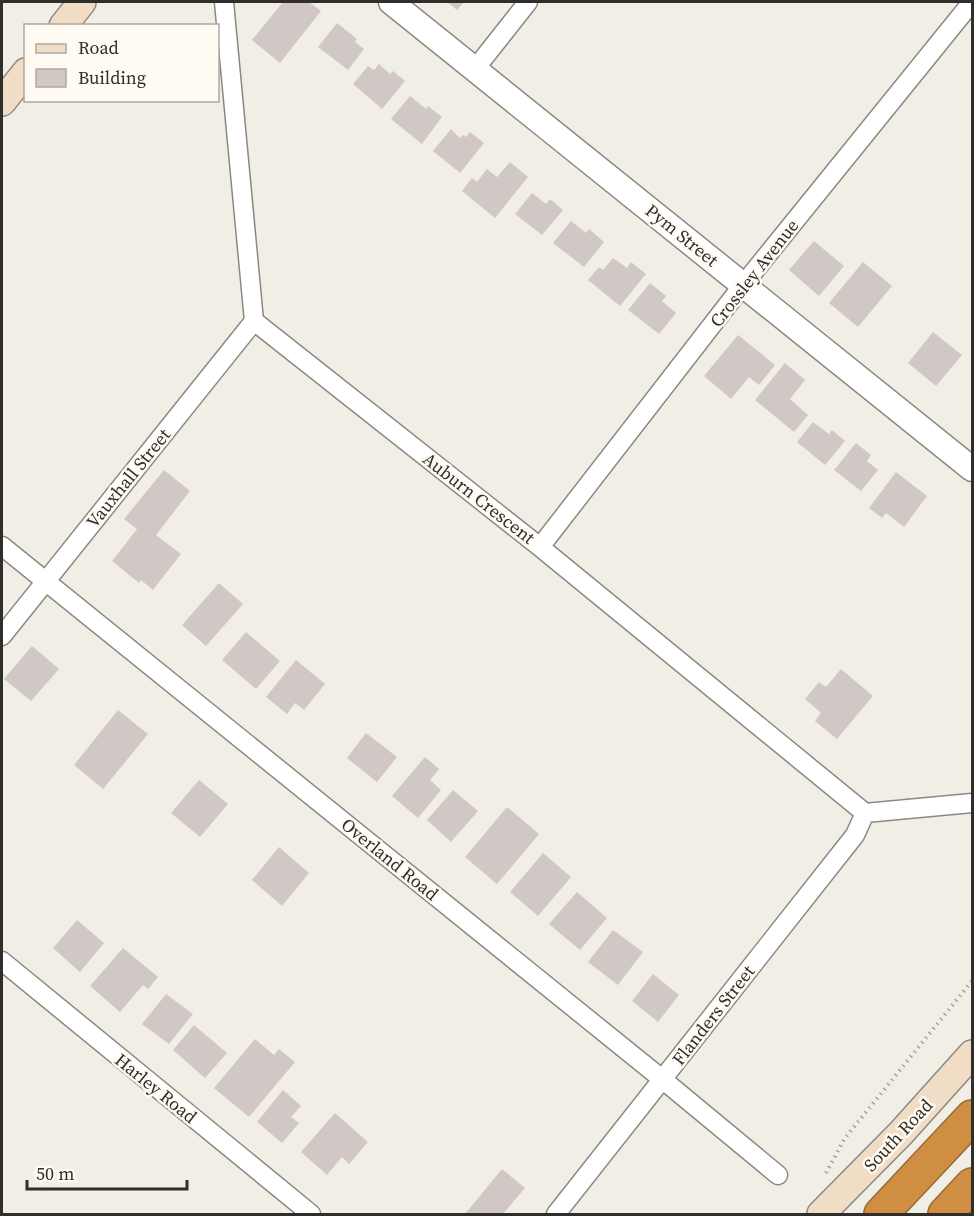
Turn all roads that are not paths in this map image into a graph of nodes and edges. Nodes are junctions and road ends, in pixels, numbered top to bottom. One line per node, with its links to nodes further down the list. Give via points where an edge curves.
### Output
1 (82, 2): 6 (main road)
2 (224, 2): 11 (street)
3 (391, 2): 7 (street, Pym Street)
4 (528, 2): 7 (street)
5 (972, 2): 10 (street, Crossley Avenue)
6 (65, 24)
7 (475, 69): 10 (street, Pym Street)
8 (24, 74): 9 (main road)
9 (2, 102)
10 (743, 285): 12 (street, Pym Street); 14 (street, Crossley Avenue)
11 (254, 321): 14 (street, Auburn Crescent); 15 (street, Vauxhall Street)
12 (972, 469)
13 (2, 546): 15 (street, Overland Road)
14 (540, 547): 18 (street, Auburn Crescent)
15 (45, 581): 16 (street, Vauxhall Street); 21 (street, Overland Road)
16 (2, 636)
17 (972, 803): 18 (street)
18 (865, 813): 21 (street, Flanders Street, via 855,836)
19 (2, 961): 25 (street, Harley Road)
20 (972, 1054): 27 (main road, South Road)
21 (662, 1079): 23 (street, Overland Road); 26 (street, Flanders Street)
22 (972, 1117): 28 (highway)
23 (778, 1175)
24 (972, 1185): 29 (highway)
25 (311, 1215)
26 (556, 1215)
27 (821, 1215)
28 (881, 1215)
29 (945, 1215)

